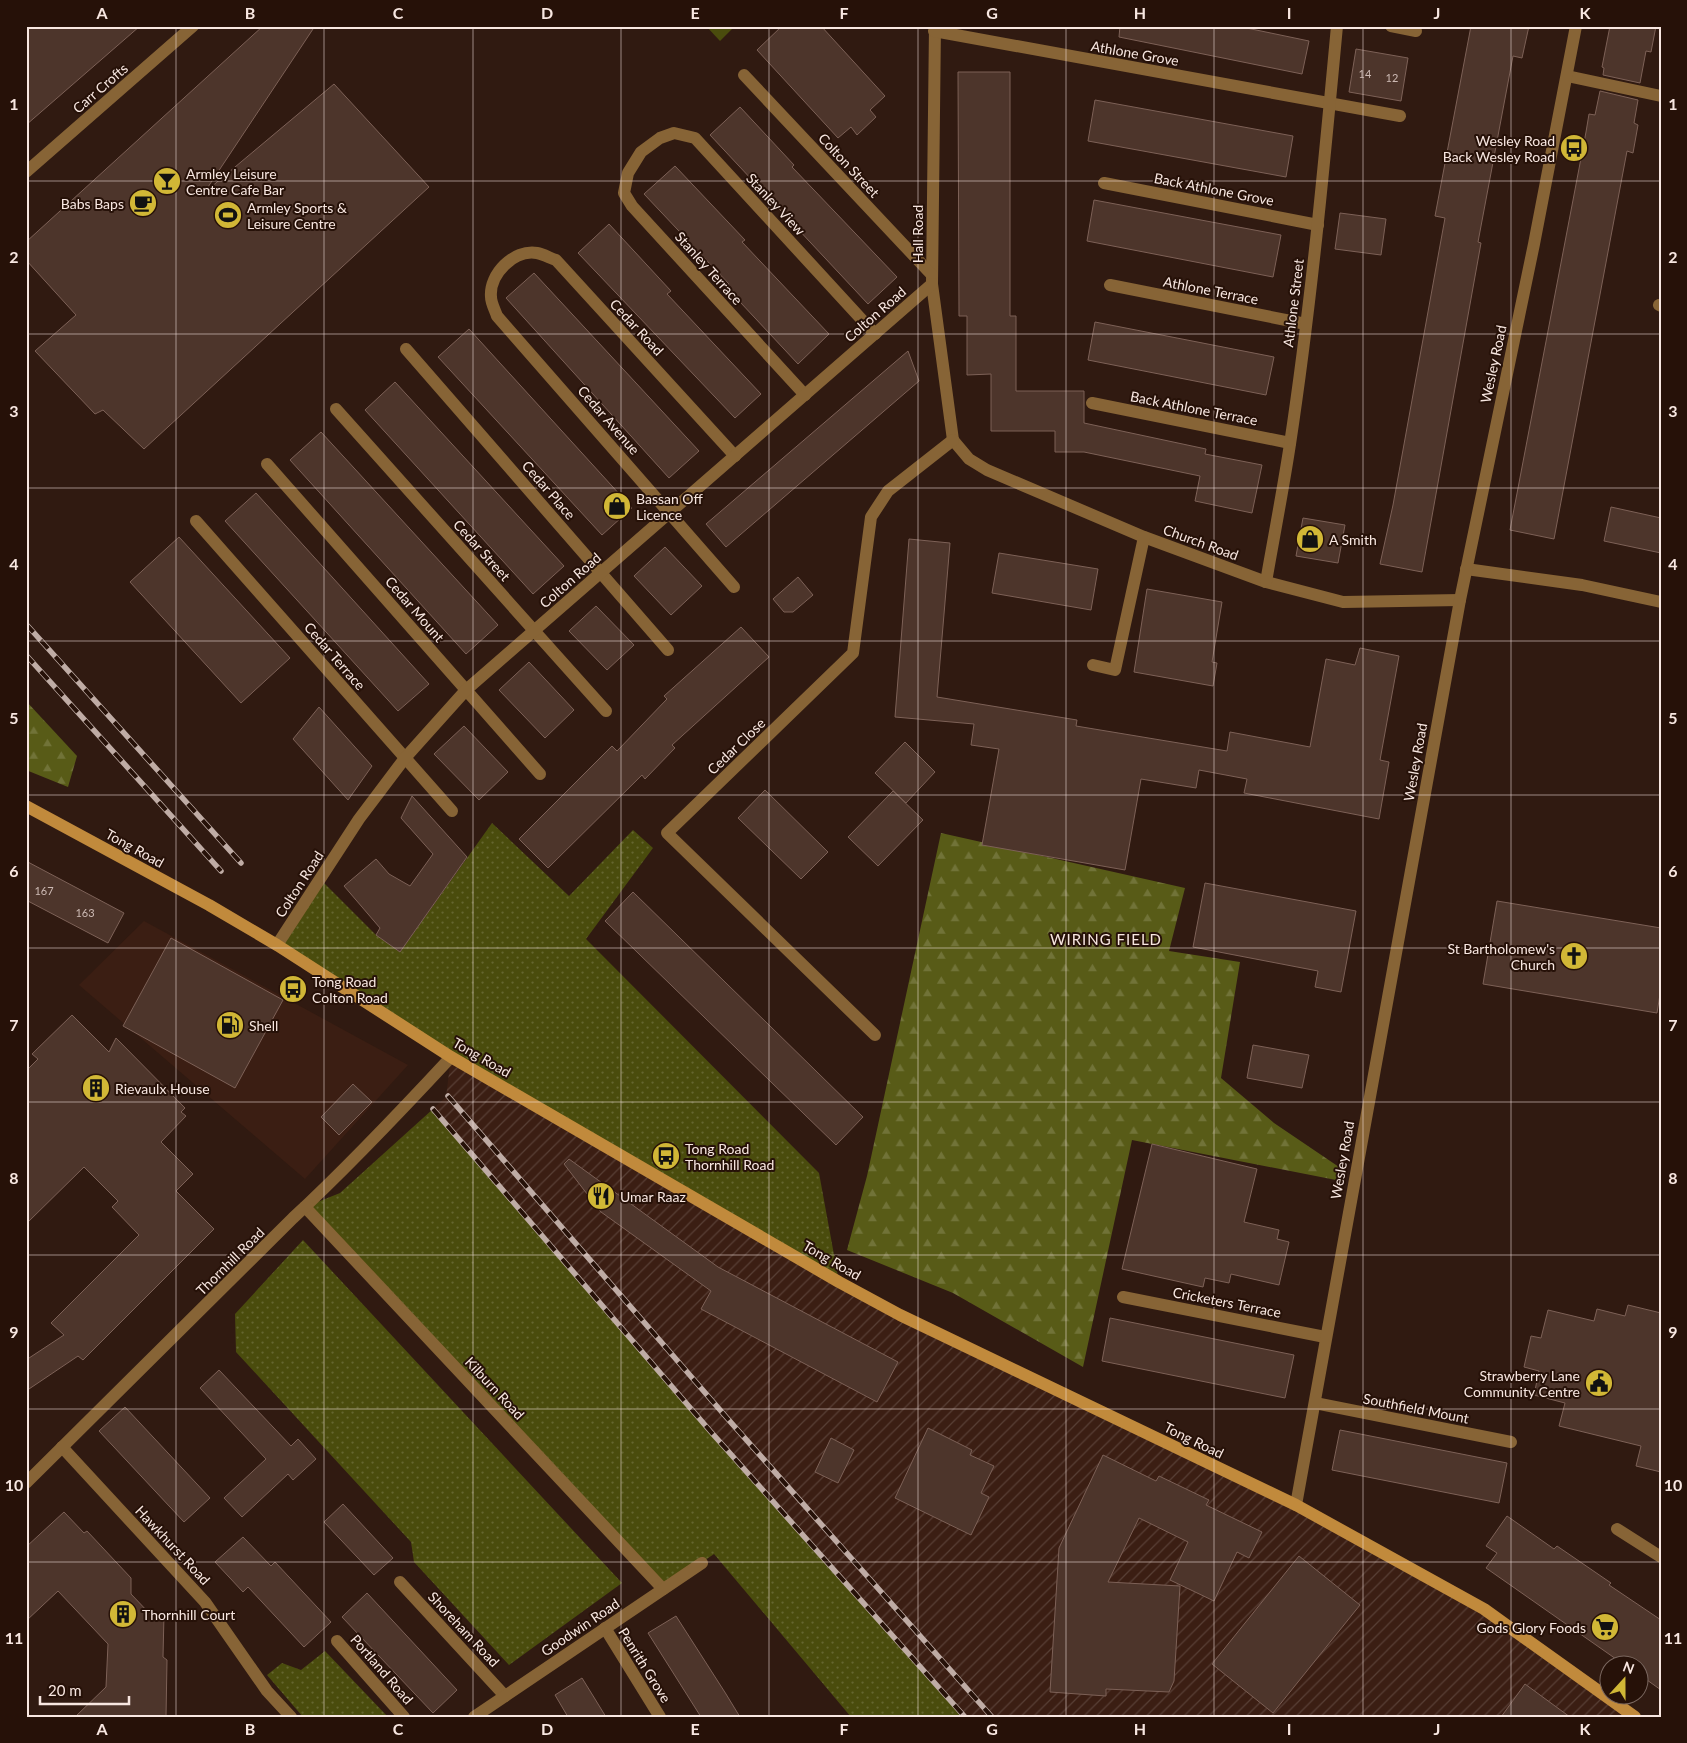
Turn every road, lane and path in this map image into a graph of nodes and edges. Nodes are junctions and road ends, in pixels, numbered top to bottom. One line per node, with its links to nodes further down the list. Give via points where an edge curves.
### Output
1 (193, 26): 13 (street, Carr Crofts)
2 (1338, 26): 10 (street, Athlone Street)
3 (1391, 26): 6 (street)
4 (1576, 26): 8 (street, Wesley Road)
5 (935, 29): 10 (street, Athlone Grove); 17 (street, Hall Road)
6 (1416, 31)
7 (744, 75): 17 (street, Colton Street)
8 (1567, 76): 9 (street); 32 (street, Wesley Road)
9 (1661, 96)
10 (1330, 104): 11 (street, Athlone Grove); 15 (street, Athlone Street)
11 (1400, 116)
12 (641, 152): 20 (street, Stanley View, via 660,138 674,133 694,138); 22 (street, Stanley Terrace, via 628,173 624,193 632,206)
13 (26, 172)
14 (1104, 183): 15 (street, Back Athlone Grove)
15 (1318, 225): 19 (street, Athlone Street)
16 (503, 265): 27 (street, Cedar Road, via 522,254 537,253 556,260); 29 (street, Cedar Avenue, via 492,280 491,297 497,316)
17 (932, 280): 20 (street, Colton Road); 25 (street, Hall Road)
18 (1110, 285): 19 (street, Athlone Terrace)
19 (1306, 324): 26 (street, Athlone Street)
20 (875, 334): 22 (street, Colton Road)
21 (406, 349): 33 (street, Cedar Place)
22 (805, 395): 27 (street, Colton Road)
23 (1092, 402): 26 (street, Back Athlone Terrace)
24 (336, 409): 38 (street, Cedar Street)
25 (953, 440): 31 (street, Church Road, via 969,459 987,470); 48 (street, Cedar Close, via 888,491 871,517 853,653 668,833)
26 (1290, 443): 34 (street, Athlone Street)
27 (735, 456): 29 (street, Colton Road)
28 (267, 464): 41 (street, Cedar Mount)
29 (670, 512): 33 (street, Colton Road); 35 (street, Cedar Avenue)
30 (196, 521): 43 (street, Cedar Terrace)
31 (1144, 537): 34 (street, Church Road); 40 (street, via 1115,670)
32 (1466, 569): 36 (street, Wesley Road); 37 (street, via 1582,585)
33 (601, 573): 38 (street, Colton Road); 39 (street, Cedar Place)
34 (1266, 582): 36 (street, Church Road, via 1343,602)
35 (734, 587)
36 (1460, 600): 52 (street, Wesley Road)
37 (1661, 602)
38 (534, 631): 41 (street, Colton Road); 42 (street, Cedar Street)
39 (668, 650)
40 (1093, 665)
41 (466, 690): 43 (street, Colton Road); 44 (street, Cedar Mount)
42 (606, 711)
43 (405, 758): 46 (street, Cedar Terrace); 47 (street, Colton Road, via 359,819)
44 (540, 774)
45 (26, 806): 47 (main road, Tong Road)
46 (452, 811)
47 (277, 944): 49 (main road, Tong Road)
48 (875, 1035)
49 (451, 1057): 50 (street, Thornhill Road); 57 (main road, Tong Road, via 856,1292)
50 (305, 1207): 55 (street, Thornhill Road); 62 (street, Kilburn Road)
51 (1123, 1297): 52 (street, Cricketers Terrace)
52 (1325, 1338): 53 (street, Wesley Road)
53 (1315, 1403): 54 (street, Southfield Mount); 57 (street, Wesley Road)
54 (1511, 1442)
55 (62, 1447): 56 (street, Thornhill Road); 66 (street, Hawkhurst Road, via 205,1602 268,1691)
56 (26, 1483)
57 (1296, 1505): 70 (main road, Tong Road, via 1484,1610)
58 (1617, 1529): 59 (street)
59 (1661, 1557)
60 (702, 1563): 62 (street, Goodwin Road)
61 (400, 1582): 65 (street, Shoreham Road)
62 (663, 1589): 63 (street, Goodwin Road)
63 (604, 1628): 65 (street, Goodwin Road); 69 (street, Penrith Grove)
64 (337, 1641): 67 (street, Portland Road)
65 (505, 1696): 68 (street, Goodwin Road)
66 (291, 1717)
67 (404, 1717)
68 (474, 1717)
69 (660, 1717)
70 (1635, 1717)

